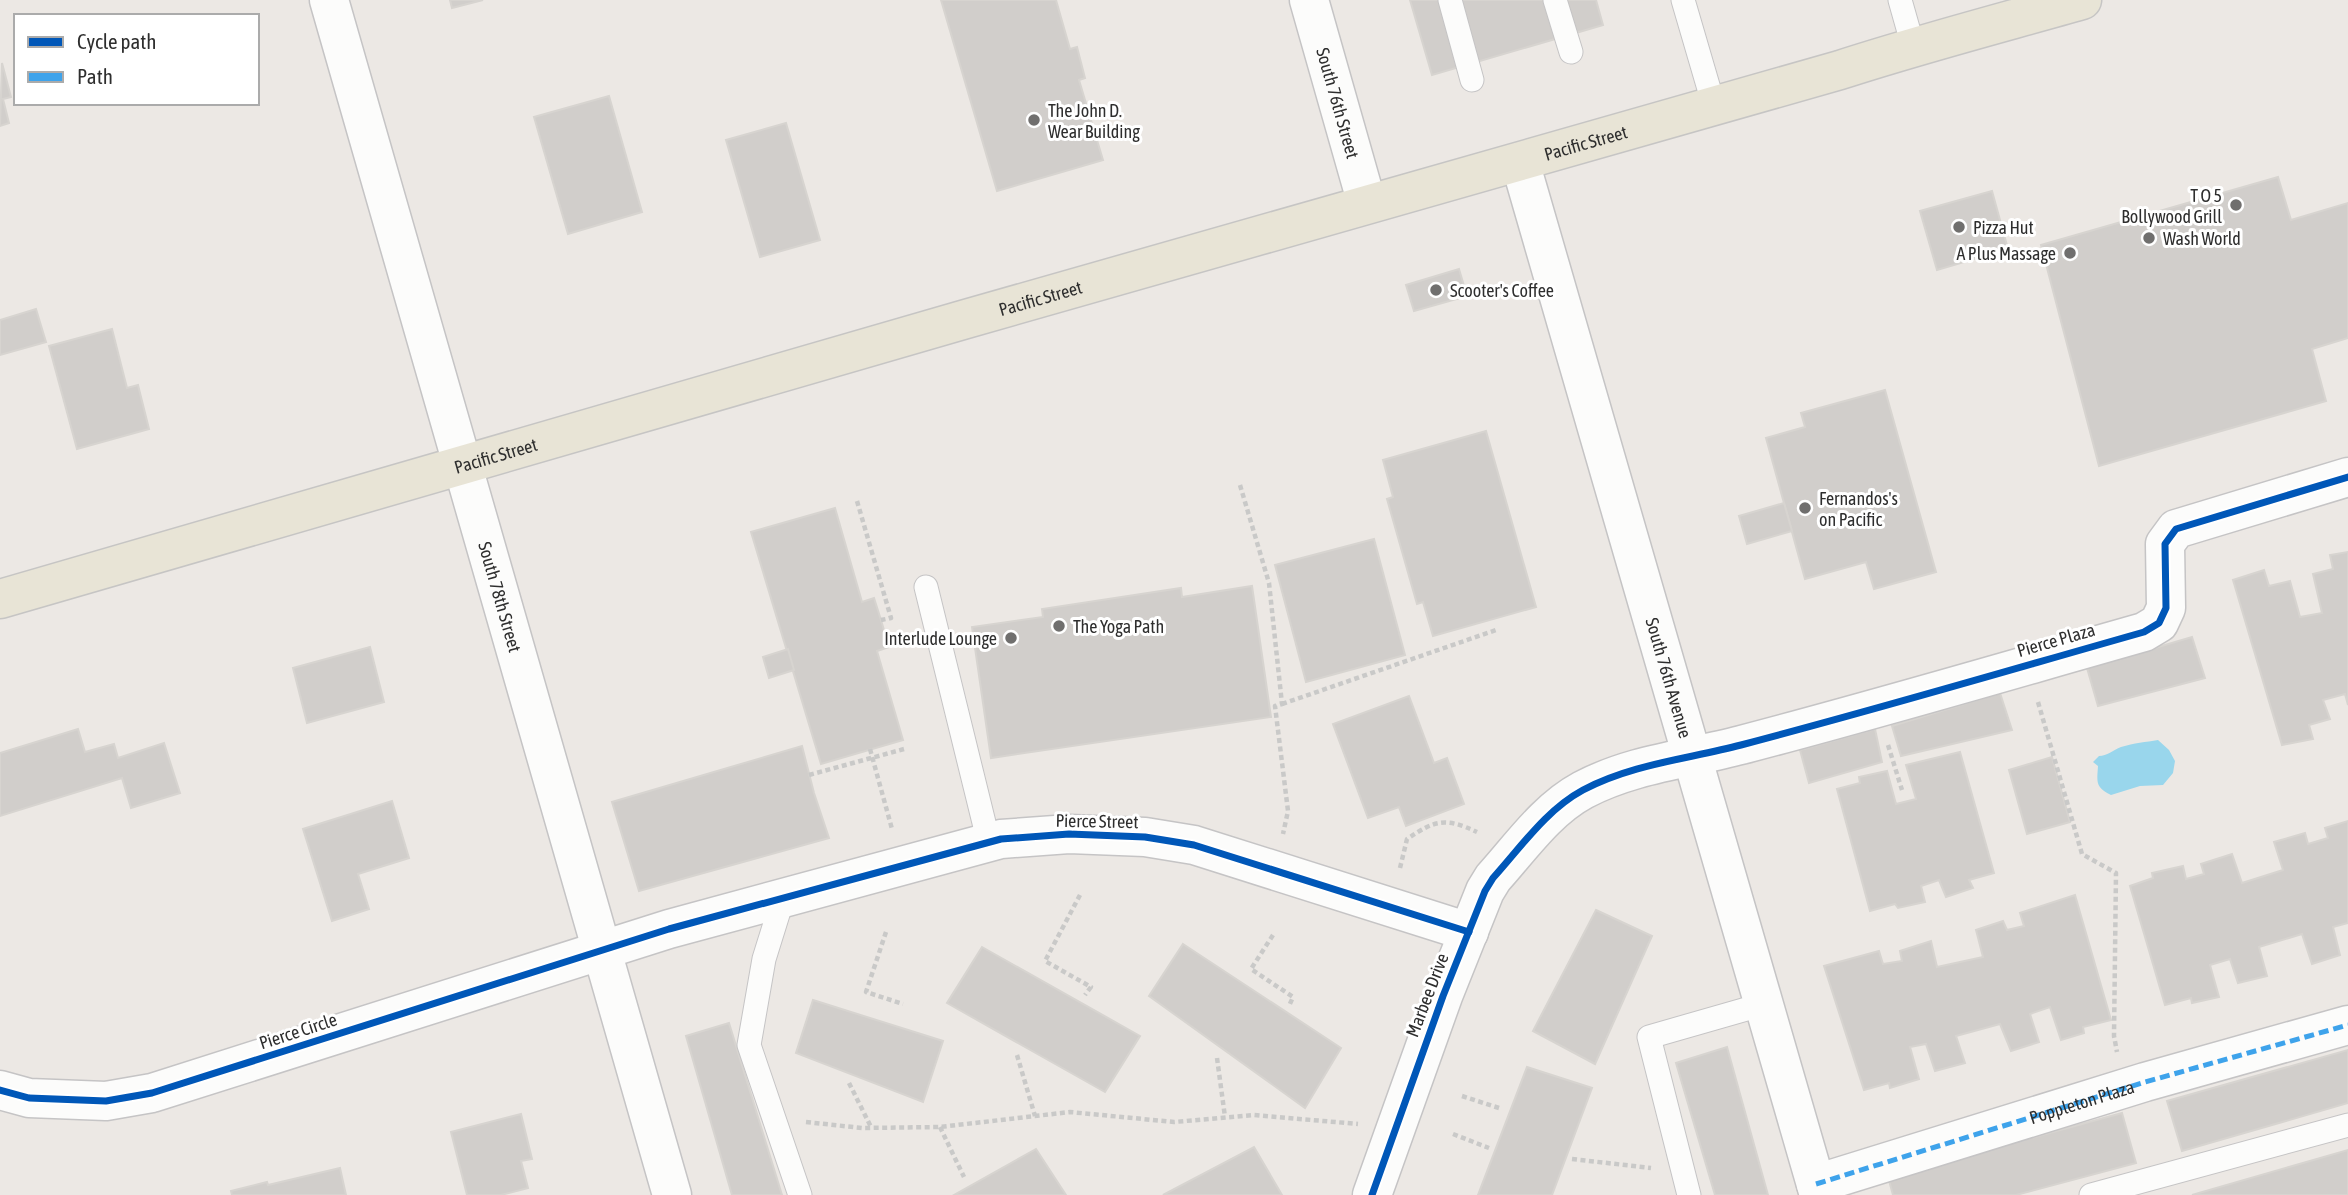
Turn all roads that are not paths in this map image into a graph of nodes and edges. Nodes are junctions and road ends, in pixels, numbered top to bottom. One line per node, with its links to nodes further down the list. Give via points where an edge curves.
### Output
1 (329, 0): 14 (street, South 78th Street)
2 (1309, 0): 13 (street, South 76th Street)
3 (1450, 0): 10 (lane)
4 (1555, 0): 9 (lane)
5 (1683, 0): 11 (lane)
6 (1900, 0): 8 (lane)
7 (2082, 0): 8 (main road, Pacific Street)
8 (1913, 46): 11 (main road, Pacific Street)
9 (1571, 52)
10 (1472, 80)
11 (1714, 106): 12 (main road, Pacific Street)
12 (1520, 162): 13 (main road, Pacific Street); 18 (street, South 76th Avenue)
13 (1367, 204): 14 (main road, Pacific Street)
14 (461, 465): 17 (main road, Pacific Street); 22 (street, South 78th Street)
15 (2348, 477): 18 (street, Pierce Plaza, via 2176,529 2165,544 2166,608 2159,623 2144,632)
16 (926, 587): 19 (lane)
17 (0, 599)
18 (1692, 756): 21 (street, Marbee Drive, via 1610,778 1555,808 1493,878); 23 (street, South 76th Avenue)
19 (989, 843): 20 (street, Pierce Street); 21 (street, Pierce Street, via 1069,834 1145,837 1194,845)
20 (783, 898): 22 (street, Pierce Street); 29 (lane, via 764,959 748,1045)
21 (1469, 932): 30 (street, Marbee Drive)
22 (601, 951): 25 (street, Pierce Circle, via 152,1093 106,1101 29,1097); 28 (street, South 78th Street)
23 (1764, 1004): 27 (street, South 76th Avenue); 31 (lane, via 1649,1037)
24 (2348, 1025): 27 (street, Poppleton Plaza, via 2125,1089)
25 (0, 1090)
26 (2348, 1125): 32 (lane)
27 (1817, 1190)
28 (671, 1195)
29 (800, 1195)
30 (1372, 1195)
31 (1689, 1195)
32 (2091, 1195)

